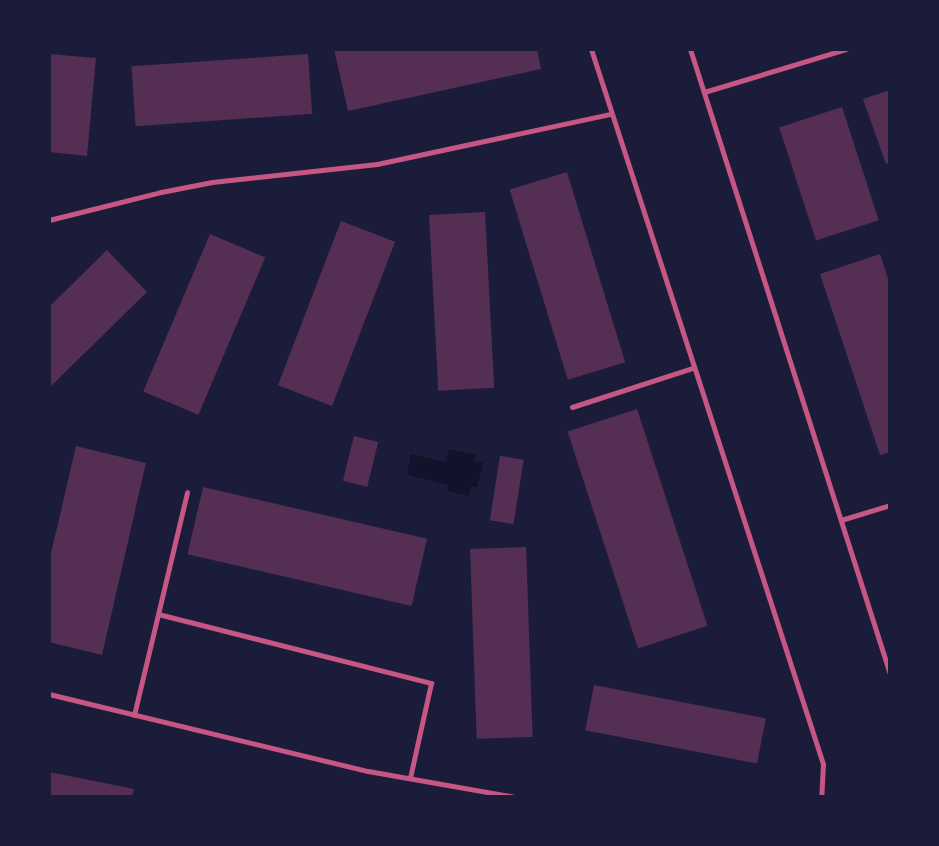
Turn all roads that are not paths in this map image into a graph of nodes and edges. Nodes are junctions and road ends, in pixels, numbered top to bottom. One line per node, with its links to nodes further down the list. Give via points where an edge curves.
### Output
1 (592, 49): 5 (lane)
2 (690, 49): 4 (lane)
3 (846, 49): 4 (lane)
4 (704, 92): 11 (lane)
5 (611, 114): 6 (lane, via 377,164 212,182); 7 (lane)
6 (49, 220)
7 (693, 368): 8 (lane); 18 (lane, via 823,764)
8 (572, 407)
9 (187, 492): 12 (lane)
10 (890, 505): 11 (lane)
11 (841, 520): 13 (lane)
12 (158, 614): 15 (lane); 16 (lane, via 431,683)
13 (890, 674)
14 (49, 694): 15 (lane)
15 (134, 715): 16 (lane)
16 (410, 778): 17 (lane)
17 (514, 797)
18 (821, 797)

